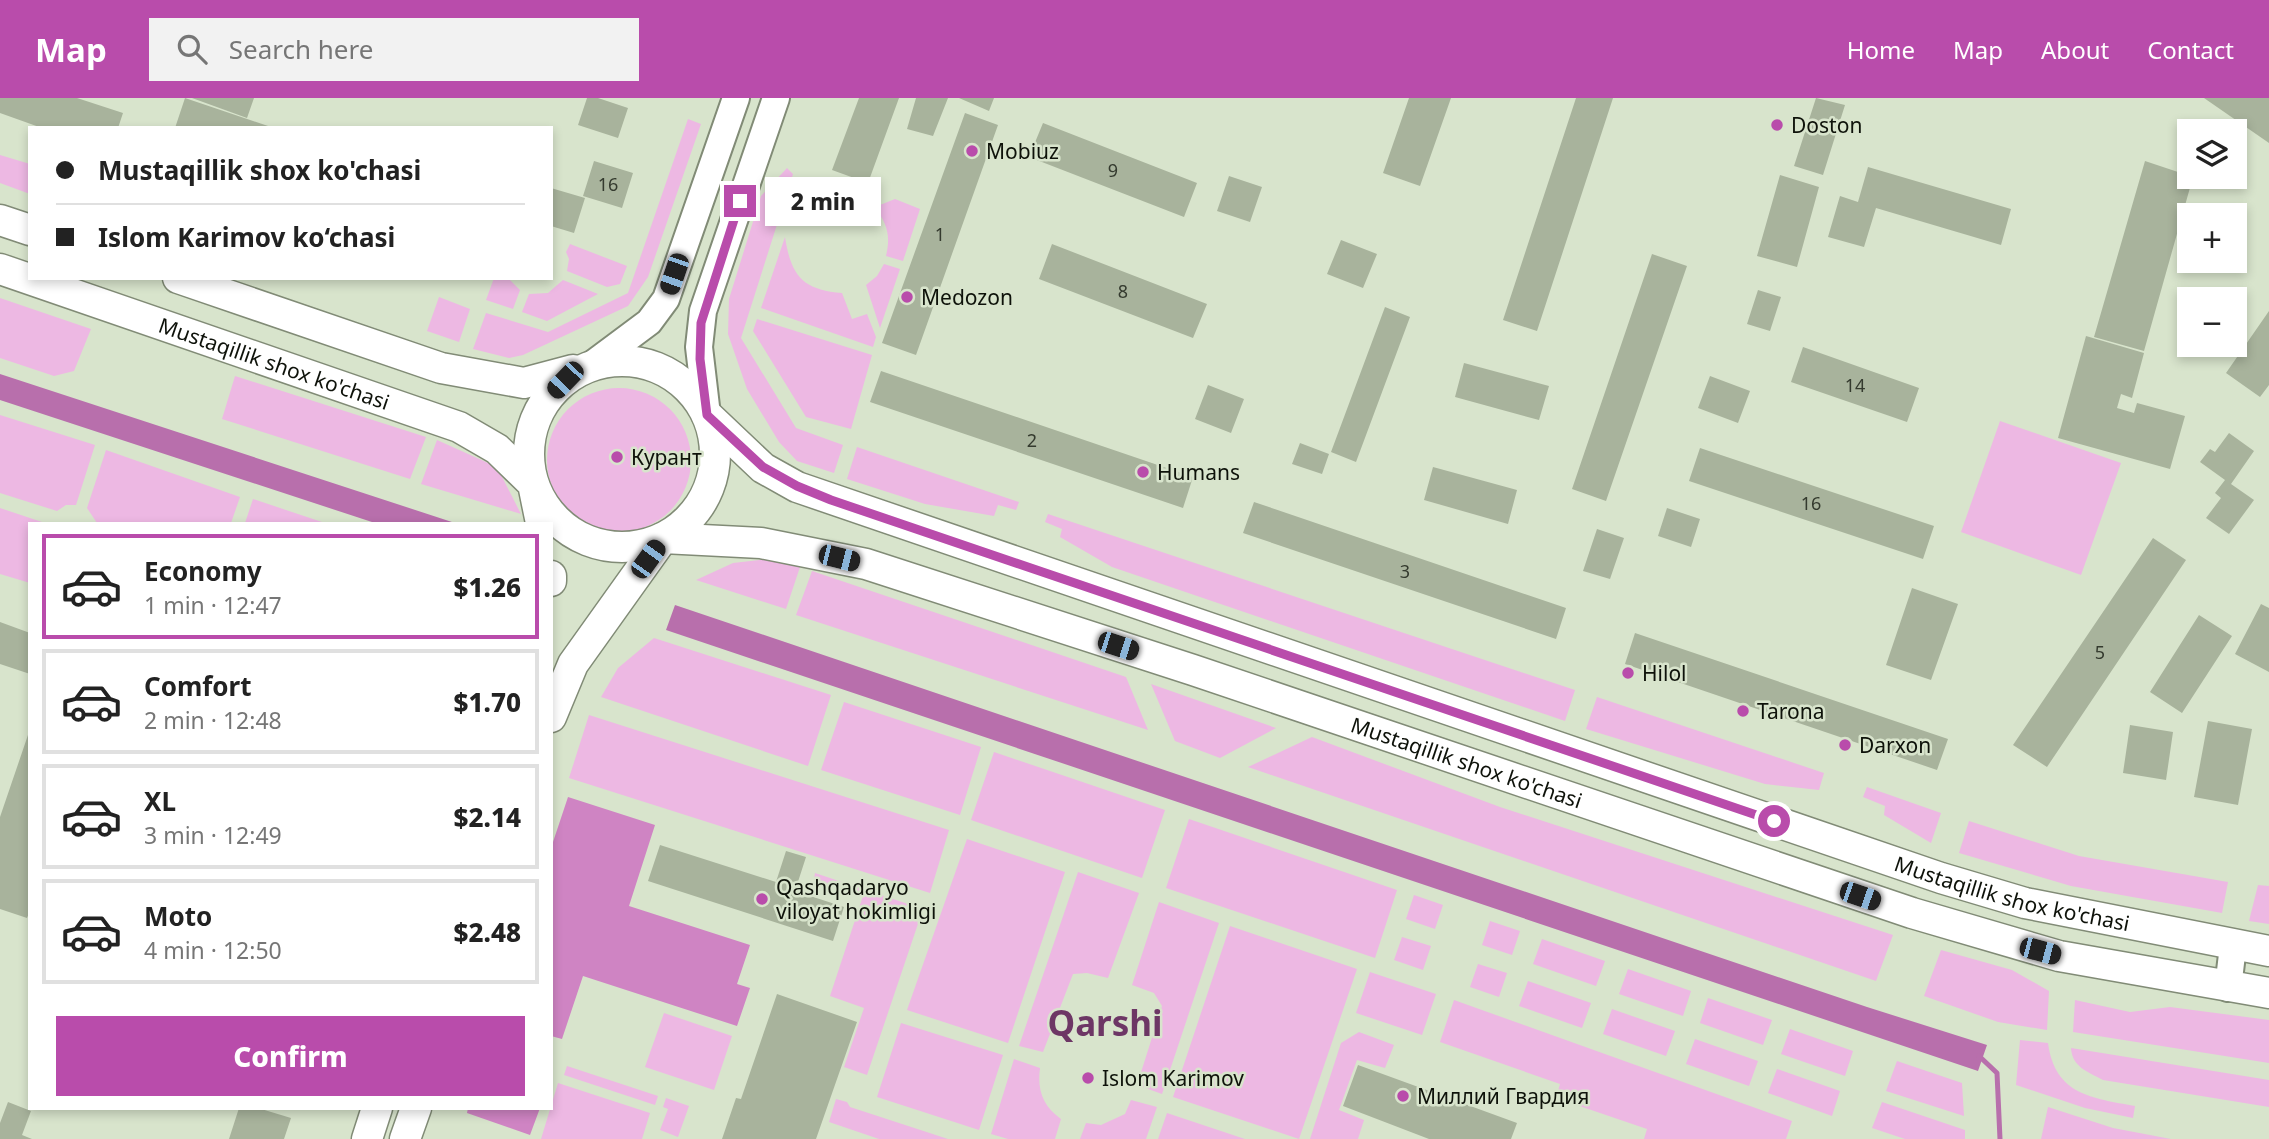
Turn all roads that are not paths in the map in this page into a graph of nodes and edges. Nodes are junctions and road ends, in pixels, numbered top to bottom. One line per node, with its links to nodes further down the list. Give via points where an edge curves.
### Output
1 (736, 98): 9 (main road, via 666,299 631,338)
2 (776, 98): 10 (main road, via 703,311 699,347)
3 (0, 220): 4 (main road)
4 (28, 229)
5 (0, 269): 6 (main road, Mustaqillik shox ko'chasi)
6 (28, 279)
7 (32, 280): 11 (main road, Mustaqillik shox ko'chasi, via 437,419 497,449)
8 (184, 280): 9 (main road, via 441,368 524,383)
9 (590, 366): 10 (main road, via 617,360 645,363 671,374 692,392); 11 (main road, via 565,380 544,401 530,436)
10 (707, 415): 13 (main road, via 715,443 713,472 704,499 686,522); 15 (main road, Mustaqillik shox ko'chasi, via 763,467 831,500 1934,875 2025,903)
11 (533, 484): 12 (main road); 13 (main road, via 548,512 571,533 601,545 632,547)
12 (541, 522)
13 (663, 538): 14 (main road, via 573,664); 17 (main road, Mustaqillik shox ko'chasi, via 761,543 866,564 1912,913 2059,956)
14 (553, 712)
15 (2233, 946): 16 (main road, Mustaqillik shox ko'chasi); 17 (main road)
16 (2269, 951)
17 (2228, 988): 18 (main road, Mustaqillik shox ko'chasi)
18 (2269, 993)
19 (376, 1110): 21 (main road)
20 (415, 1110): 22 (main road)
21 (367, 1139)
22 (405, 1139)

